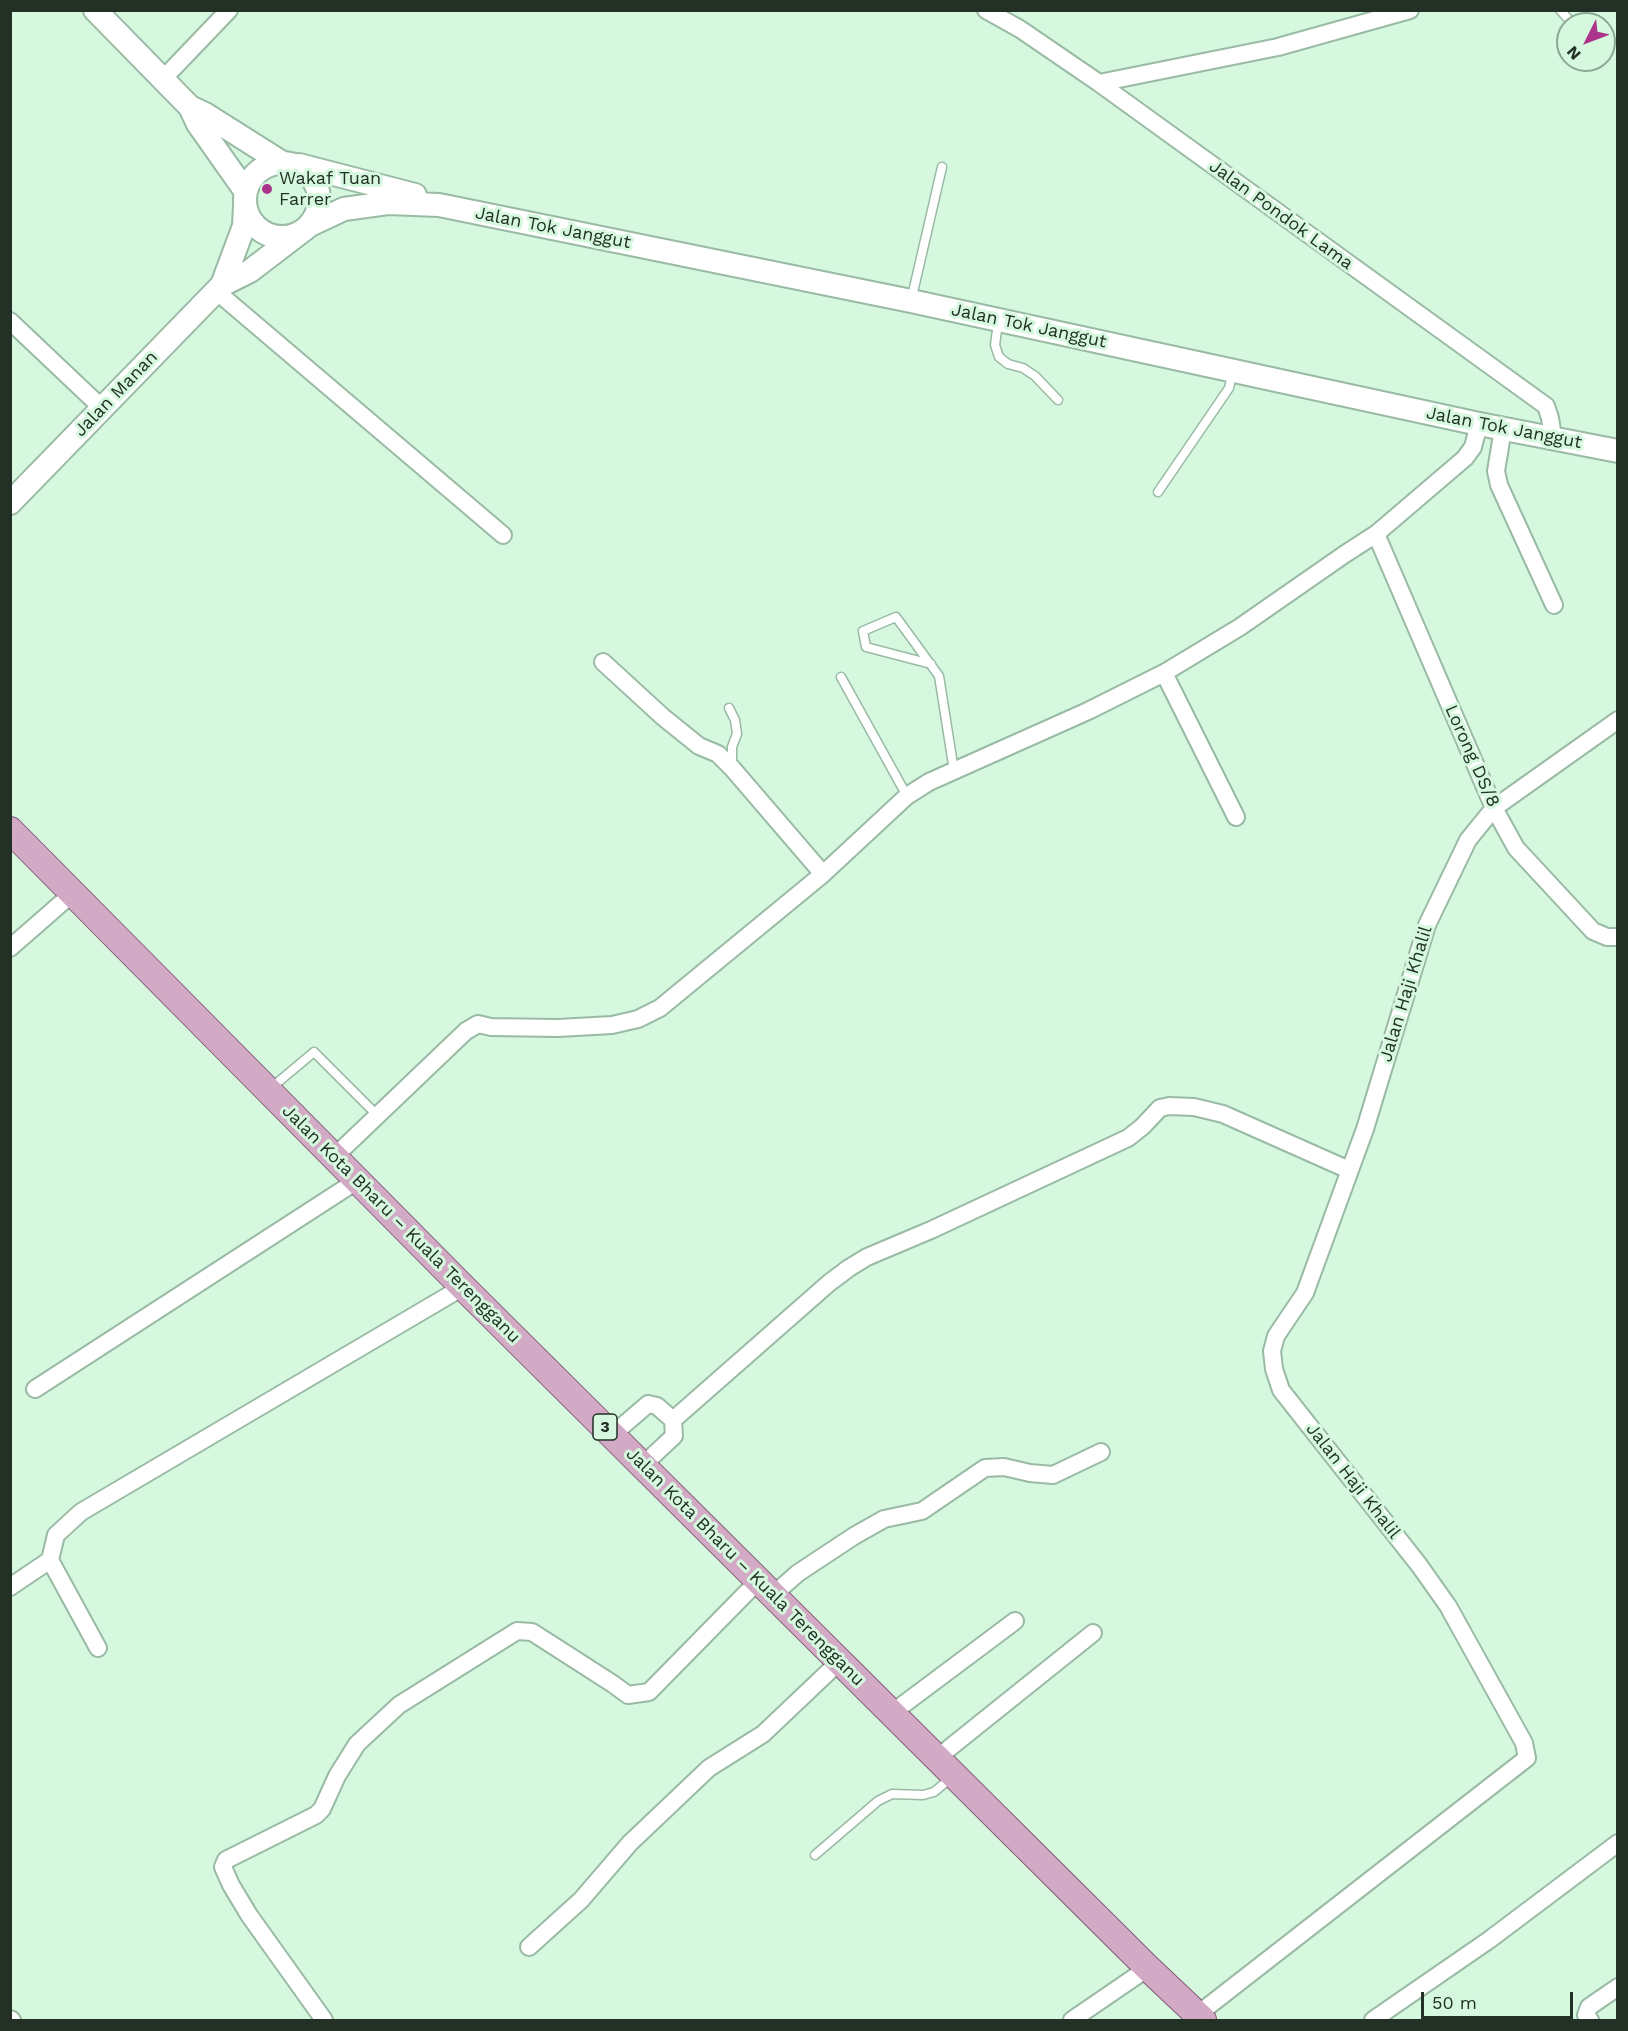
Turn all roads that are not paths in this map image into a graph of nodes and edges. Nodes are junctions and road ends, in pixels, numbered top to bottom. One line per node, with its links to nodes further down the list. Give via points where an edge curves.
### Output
1 (95, 10): 5 (main road)
2 (229, 10): 5 (street)
3 (986, 10): 6 (street, Jalan Pondok Lama, via 1020,28)
4 (1410, 10): 6 (street, via 1278,47)
5 (163, 79): 7 (main road)
6 (1099, 83): 22 (street, Jalan Pondok Lama, via 1546,406)
7 (190, 107): 8 (main road); 10 (main road)
8 (288, 163): 10 (main road, via 258,171); 11 (main road, Jalan Tok Janggut, via 411,193); 12 (main road, via 305,170 319,191 317,215)
9 (942, 167): 14 (lane)
10 (245, 198): 12 (main road, via 252,221 266,233 283,237); 13 (main road, Jalan Manan, via 244,226)
11 (439, 206): 12 (main road, Jalan Tok Janggut, via 388,203 344,209); 14 (main road, Jalan Tok Janggut)
12 (305, 229): 13 (main road, Jalan Manan, via 250,271)
13 (219, 288): 19 (main road, Jalan Manan); 27 (street)
14 (911, 301): 15 (main road, Jalan Tok Janggut)
15 (999, 320): 17 (main road, Jalan Tok Janggut); 18 (lane, via 995,345 999,357 1035,376)
16 (10, 321): 19 (street)
17 (1234, 370): 20 (main road, Jalan Tok Janggut); 24 (lane, via 1229,388)
18 (1058, 400)
19 (103, 409): 25 (main road, Jalan Manan)
20 (1479, 424): 21 (main road, Jalan Tok Janggut); 26 (street, via 1473,447 1465,458)
21 (1503, 429): 22 (main road, Jalan Tok Janggut); 28 (street, via 1496,471 1499,485)
22 (1553, 437): 23 (main road, Jalan Tok Janggut)
23 (1617, 451)
24 (1158, 492)
25 (10, 503)
26 (1376, 534): 31 (street, via 1240,627); 38 (street, Lorong DS/8)
27 (503, 535)
28 (1554, 605)
29 (603, 662): 35 (street, via 663,717)
30 (931, 664): 30 (lane, via 896,617 863,631 866,647); 36 (lane, via 939,676)
31 (1164, 673): 36 (street); 39 (street)
32 (841, 677): 37 (lane)
33 (729, 708): 35 (lane, via 737,734 732,747)
34 (1617, 720): 38 (street, Jalan Haji Khalil)
35 (732, 768): 41 (street)
36 (954, 771): 37 (street)
37 (907, 796): 41 (street)
38 (1494, 808): 43 (street, Lorong DS/8, via 1516,848 1593,931); 48 (street, Jalan Haji Khalil, via 1468,840 1426,925 1365,1130)
39 (1236, 817)
40 (10, 830): 42 (main road, Jalan Kota Bharu – Kuala Terengganu / 3)
41 (824, 874): 46 (street, via 660,1008 612,1026 478,1024 466,1031)
42 (73, 893): 44 (street); 45 (main road, Jalan Kota Bharu – Kuala Terengganu / 3)
43 (1617, 937)
44 (10, 948)
45 (268, 1090): 46 (lane, via 314,1052); 47 (main road, Jalan Kota Bharu – Kuala Terengganu / 3)
46 (378, 1117): 47 (street)
47 (334, 1156): 49 (main road, Jalan Kota Bharu – Kuala Terengganu / 3)
48 (1349, 1170): 52 (street, via 1223,1114 1194,1107 1160,1108 1128,1138 849,1268); 70 (street, Jalan Haji Khalil, via 1305,1293 1276,1336 1272,1351 1274,1369 1281,1390 1448,1606 1524,1743 1527,1758)
49 (358, 1180): 50 (main road, Jalan Kota Bharu – Kuala Terengganu / 3); 51 (street)
50 (463, 1287): 53 (main road, Jalan Kota Bharu – Kuala Terengganu / 3); 56 (street, via 81,1512 56,1535)
51 (35, 1389)
52 (673, 1420): 53 (street, via 657,1406 648,1404); 55 (street, via 674,1436)
53 (612, 1435): 55 (main road, Jalan Kota Bharu – Kuala Terengganu / 3)
54 (1101, 1452): 58 (street, via 1053,1475 985,1468 921,1510 884,1519)
55 (643, 1465): 58 (main road, Jalan Kota Bharu – Kuala Terengganu / 3)
56 (50, 1560): 57 (street); 61 (street)
57 (10, 1587)
58 (766, 1588): 62 (main road, Jalan Kota Bharu – Kuala Terengganu / 3); 71 (street, via 649,1692 628,1695 532,1632 517,1631 399,1705 357,1743 322,1809 315,1815 226,1860 223,1867 243,1905)
59 (1015, 1622): 63 (street)
60 (1093, 1633): 64 (street)
61 (98, 1648)
62 (840, 1661): 63 (main road, Jalan Kota Bharu – Kuala Terengganu / 3); 67 (street, via 762,1734 709,1768 630,1843 581,1900)
63 (892, 1713): 64 (main road, Jalan Kota Bharu – Kuala Terengganu / 3)
64 (946, 1767): 66 (lane, via 934,1792 892,1794 878,1801); 68 (main road, Jalan Kota Bharu – Kuala Terengganu / 3)
65 (1617, 1843): 73 (street, via 1489,1940)
66 (815, 1856)
67 (529, 1947)
68 (1148, 1968): 70 (main road, Jalan Kota Bharu – Kuala Terengganu / 3); 72 (street)
69 (1617, 1987): 74 (street, via 1589,2007 1586,2016)
70 (1200, 2018)
71 (324, 2020)
72 (1072, 2020)
73 (1373, 2020)
74 (1590, 2020)

